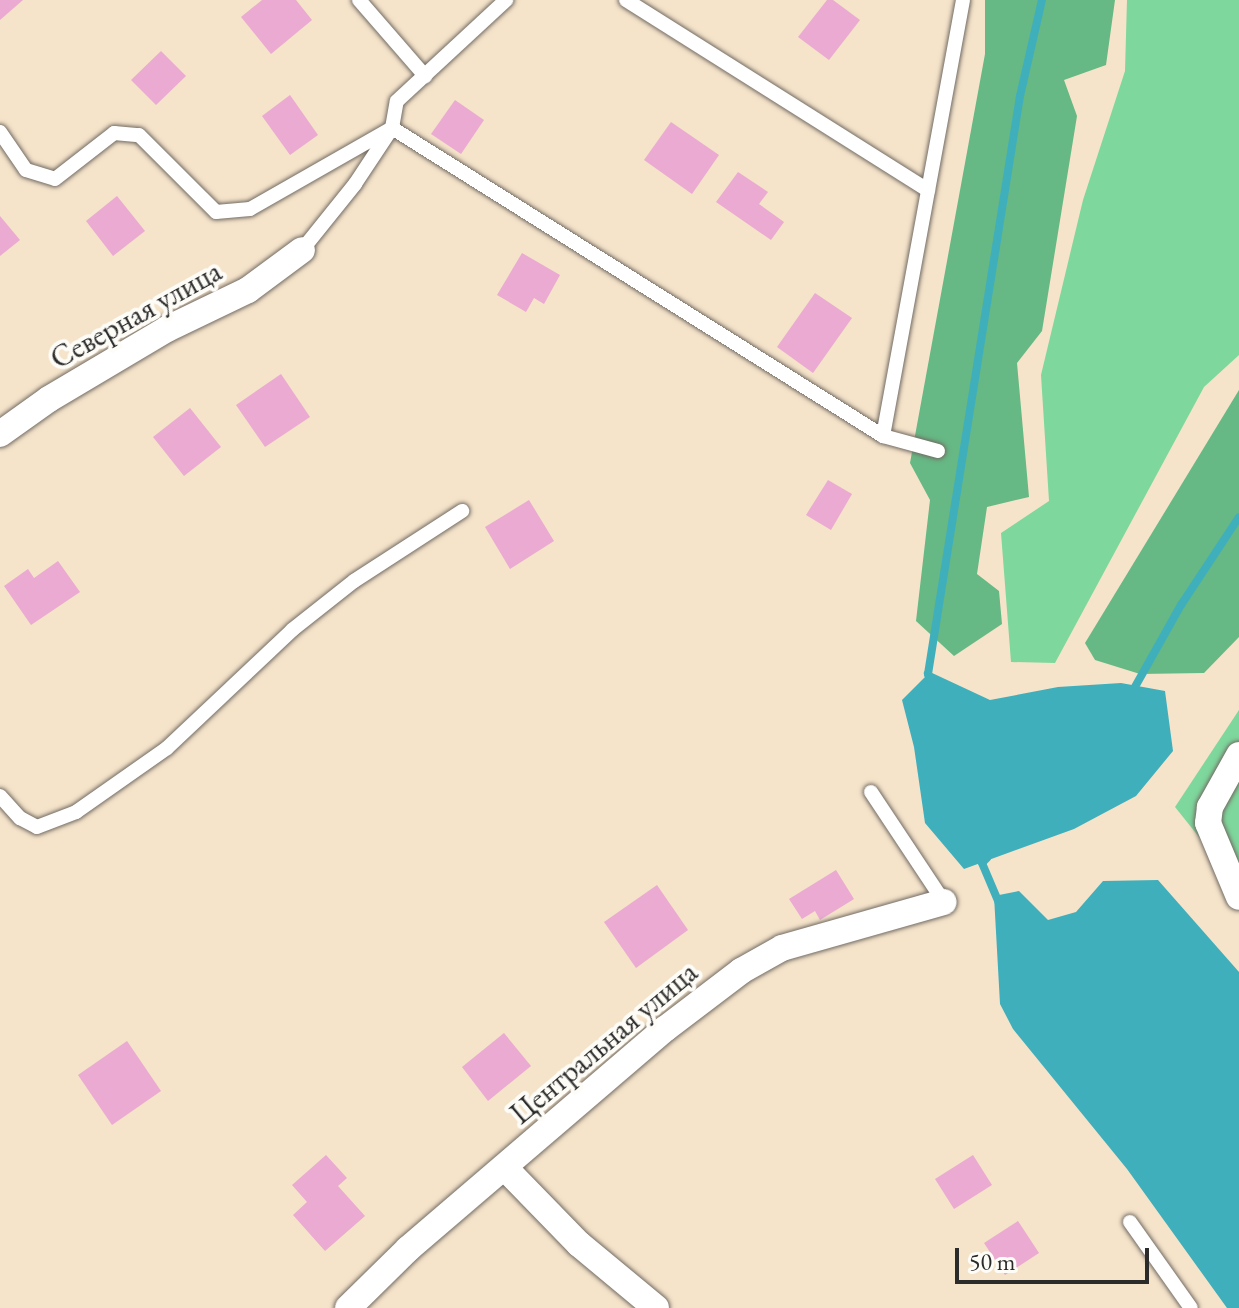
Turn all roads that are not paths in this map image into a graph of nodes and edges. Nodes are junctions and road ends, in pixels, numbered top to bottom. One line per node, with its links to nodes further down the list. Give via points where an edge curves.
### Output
1 (359, 0): 5 (lane)
2 (506, 0): 5 (lane)
3 (626, 0): 8 (lane)
4 (963, 0): 8 (lane)
5 (425, 76): 6 (lane, via 397,101)
6 (392, 128): 7 (lane, via 250,209 216,212 139,135 114,133 55,179 26,170); 9 (lane); 11 (lane)
7 (0, 132)
8 (928, 190): 11 (lane)
9 (302, 250): 10 (street, Северная улица, via 248,290 167,329)
10 (0, 434)
11 (883, 436): 12 (lane)
12 (938, 451)
13 (462, 511): 16 (lane, via 354,581 292,630 167,748 76,812 37,827 20,818)
14 (1239, 755): 17 (street, via 1210,807 1208,823)
15 (871, 792): 18 (lane)
16 (0, 796)
17 (1239, 897)
18 (944, 902): 19 (street, Центральная улица, via 782,948 741,971 665,1029)
19 (505, 1168): 21 (street, Центральная улица, via 408,1249); 22 (street, via 579,1244)
20 (1130, 1222): 23 (lane)
21 (348, 1308)
22 (656, 1308)
23 (1191, 1308)

